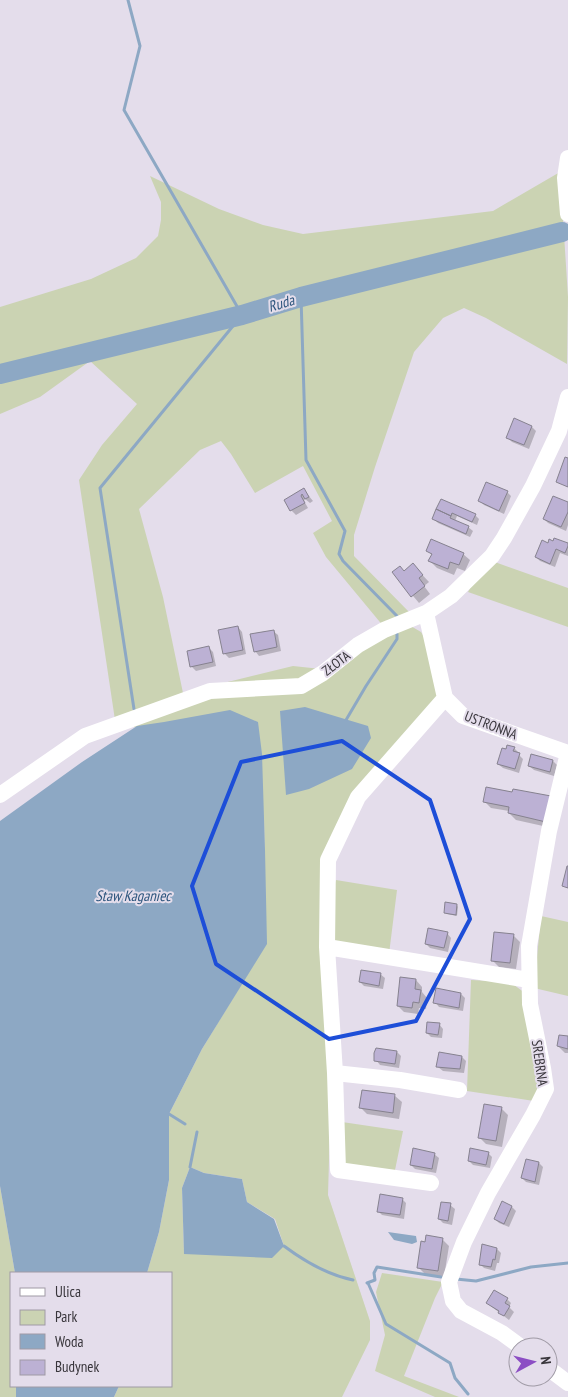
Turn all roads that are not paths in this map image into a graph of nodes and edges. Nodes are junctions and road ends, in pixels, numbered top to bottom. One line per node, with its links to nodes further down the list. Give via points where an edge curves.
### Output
1 (568, 158): 2 (street, via 565,178)
2 (568, 214)
3 (568, 397): 4 (street, ZŁOTA)
4 (564, 432): 5 (street, ZŁOTA, via 492,556 451,596)
5 (426, 613): 6 (street); 8 (street, ZŁOTA, via 384,630 358,645 301,686 210,691 85,736)
6 (445, 698): 7 (street, USTRONNA, via 463,716); 9 (street, via 358,797 328,860)
7 (568, 753): 10 (street, SREBRNA, via 549,831 529,946)
8 (0, 795)
9 (327, 947): 10 (street); 11 (street)
10 (529, 980): 14 (street, SREBRNA, via 530,1004 546,1089 488,1193 449,1282 453,1301 461,1311)
11 (335, 1073): 12 (street); 13 (street, via 338,1170)
12 (459, 1090)
13 (431, 1183)
14 (508, 1337)

